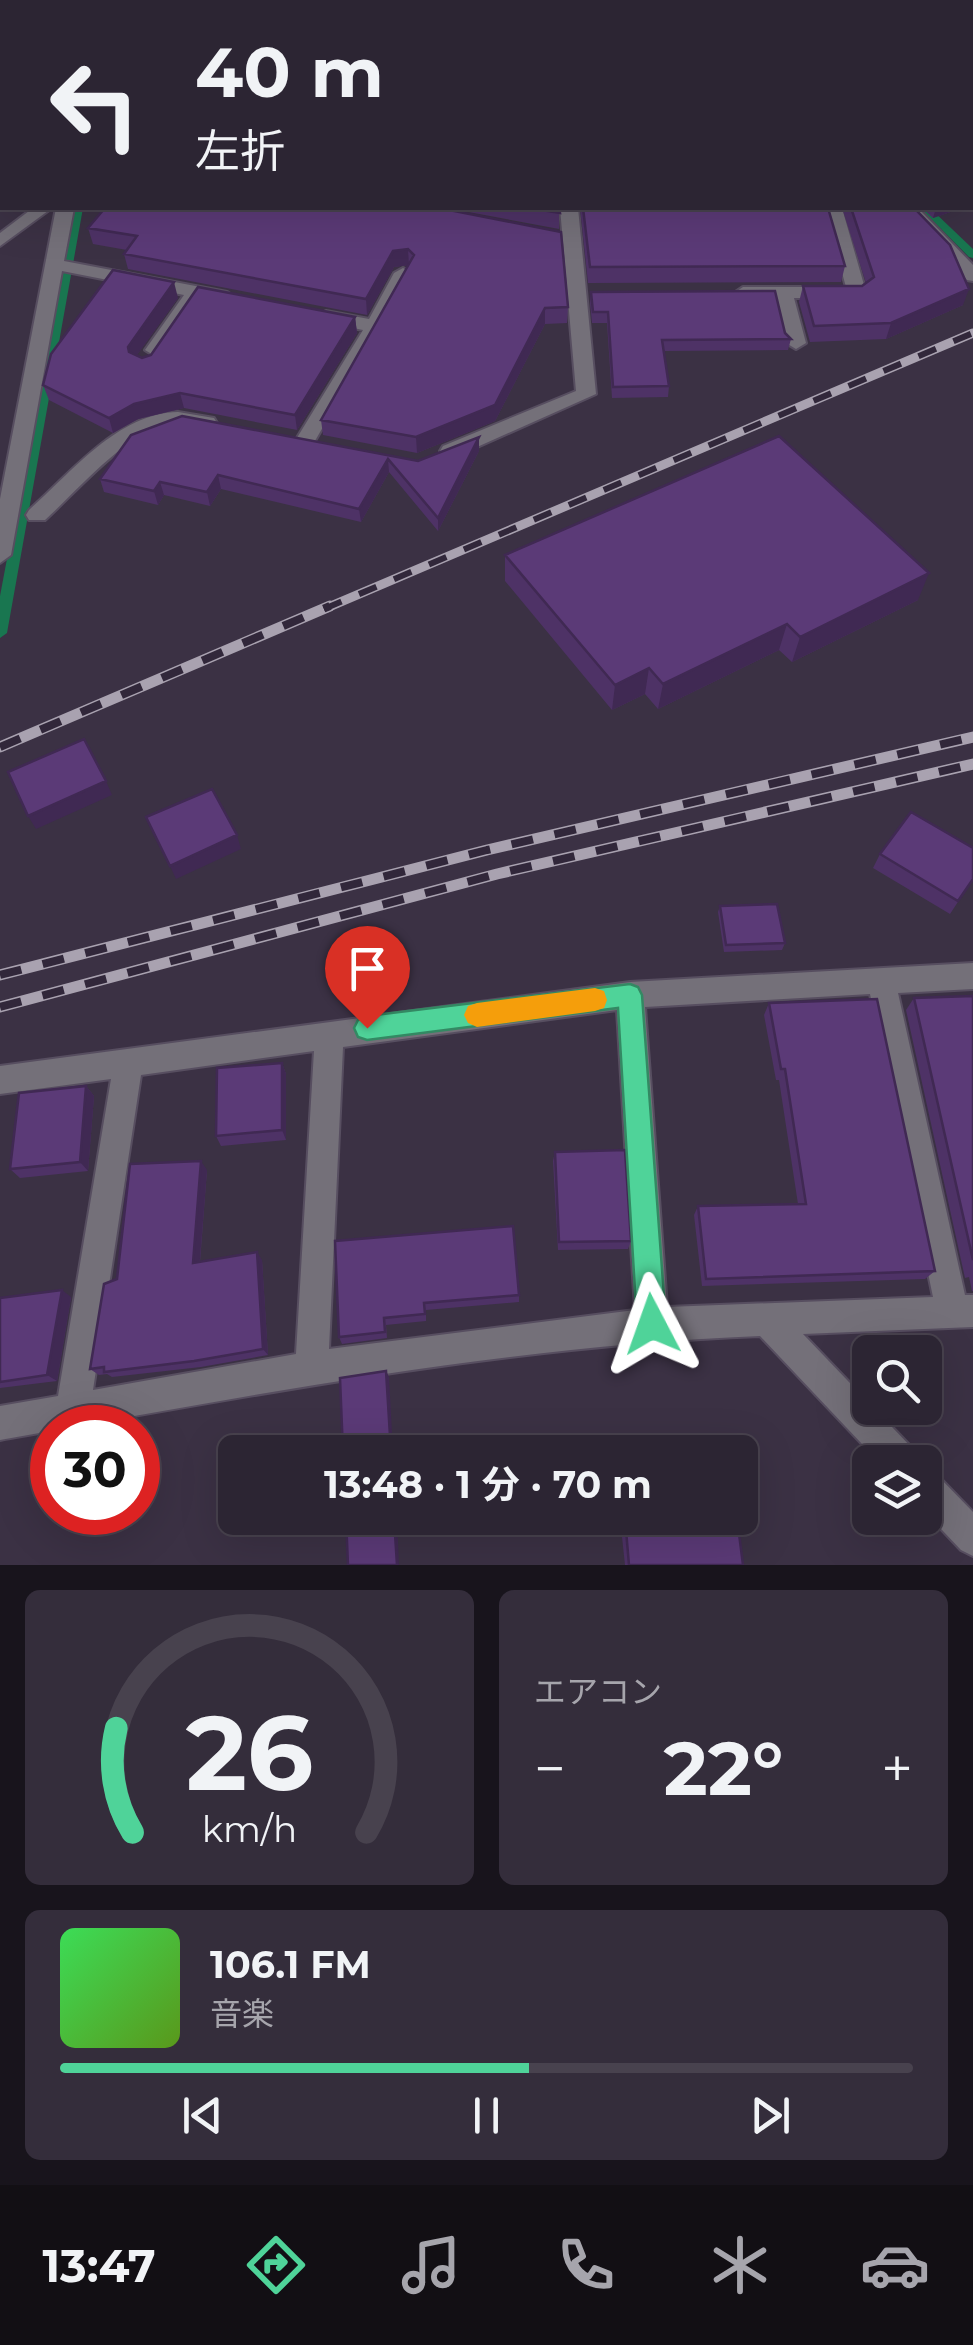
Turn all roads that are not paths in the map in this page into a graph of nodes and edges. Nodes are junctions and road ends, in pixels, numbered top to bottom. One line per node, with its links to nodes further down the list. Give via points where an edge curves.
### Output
1 (40, 210): 6 (street)
2 (65, 210): 7 (street)
3 (568, 210): 20 (street, via 561,239 587,293 586,394)
4 (834, 210): 12 (street, via 857,292)
5 (911, 210): 9 (street)
6 (0, 241)
7 (63, 266): 10 (street); 22 (street)
8 (403, 273): 15 (street)
9 (973, 276)
10 (194, 292): 13 (street); 17 (street)
11 (728, 293): 12 (street)
12 (784, 294): 16 (street)
13 (249, 302)
14 (303, 312): 15 (street)
15 (375, 326): 19 (street)
16 (796, 342)
17 (145, 364)
18 (236, 428): 21 (street, via 159,420 134,432)
19 (306, 441)
20 (436, 458)
21 (38, 514)
22 (0, 555)
23 (973, 976): 24 (street)
24 (880, 979): 25 (street); 29 (street)
25 (630, 995): 26 (street); 31 (street)
26 (329, 1033): 27 (street); 32 (street)
27 (129, 1060): 28 (street); 33 (street)
28 (0, 1080)
29 (962, 1311): 30 (street)
30 (765, 1318): 31 (street); 37 (street)
31 (652, 1324): 32 (street)
32 (312, 1368): 34 (street)
33 (74, 1405)
34 (96, 1405)
35 (30, 1417): 36 (street)
36 (0, 1423)
37 (886, 1445)
38 (942, 1505): 39 (street)
39 (973, 1538)

